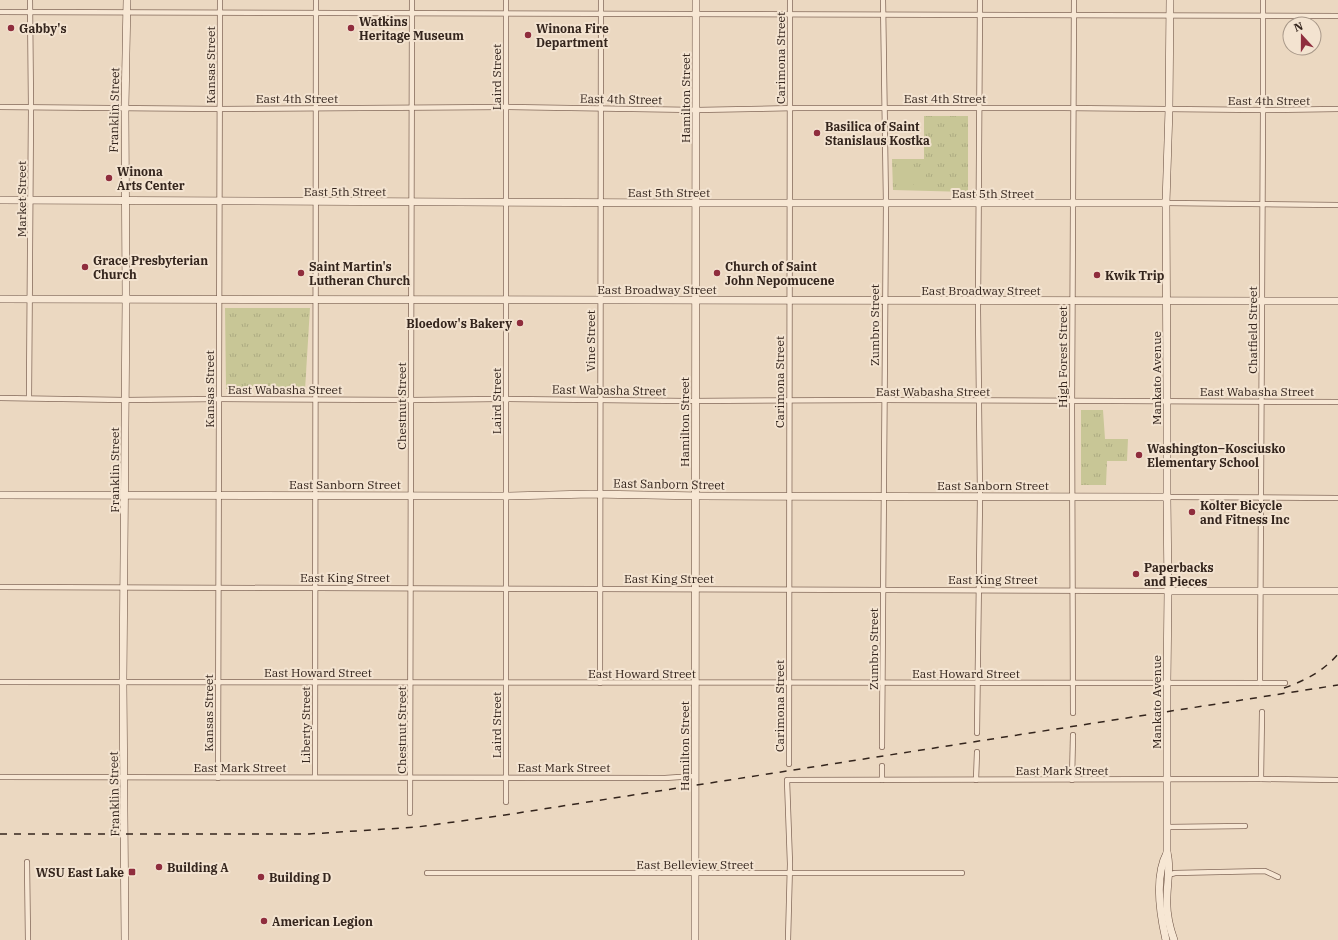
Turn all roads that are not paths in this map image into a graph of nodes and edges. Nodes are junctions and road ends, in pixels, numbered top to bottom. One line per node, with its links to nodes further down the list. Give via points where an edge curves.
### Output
1 (30, 0): 16 (street, Market Street)
2 (127, 0): 17 (street, Franklin Street)
3 (220, 0): 18 (street, Kansas Street)
4 (316, 0): 19 (street, Liberty Street)
5 (412, 0): 20 (street, Chestnut Street)
6 (506, 0): 21 (street, Laird Street)
7 (601, 0): 22 (street, Vine Street)
8 (696, 0): 23 (street, Hamilton Street)
9 (790, 0): 24 (street, Carimona Street)
10 (883, 0): 25 (street, Zumbro Street)
11 (980, 0): 26 (street)
12 (1074, 0): 27 (street, High Forest Street)
13 (1170, 0): 28 (street, Mankato Avenue)
14 (1263, 0): 29 (street, Chatfield Street)
15 (0, 12): 16 (street)
16 (30, 12): 17 (street); 33 (street, Market Street)
17 (127, 13): 18 (street); 32 (street, Franklin Street)
18 (220, 13): 19 (street); 39 (street, Kansas Street)
19 (316, 13): 20 (street); 34 (street, Liberty Street)
20 (412, 13): 21 (street); 35 (street, Chestnut Street)
21 (506, 14): 22 (street); 36 (street, Laird Street)
22 (601, 14): 23 (street); 40 (street, Vine Street)
23 (696, 14): 24 (street); 45 (street, Hamilton Street)
24 (789, 14): 25 (street); 41 (street, Carimona Street)
25 (883, 15): 26 (street); 37 (street, Zumbro Street)
26 (980, 15): 27 (street); 42 (street)
27 (1074, 15): 28 (street); 38 (street, High Forest Street)
28 (1170, 16): 29 (street); 43 (street, Mankato Avenue)
29 (1263, 16): 30 (street); 46 (street, Chatfield Street)
30 (1338, 16)
31 (0, 107): 33 (street, East 4th Street)
32 (125, 107): 33 (street, East 4th Street); 39 (street, East 4th Street); 49 (street, Franklin Street)
33 (31, 108): 48 (street, Market Street)
34 (315, 108): 35 (street, East 4th Street); 39 (street, East 4th Street); 51 (street, Liberty Street)
35 (412, 108): 36 (street, East 4th Street); 52 (street, Chestnut Street)
36 (506, 108): 40 (street, East 4th Street); 53 (street, Laird Street)
37 (884, 108): 41 (street, East 4th Street); 42 (street, East 4th Street); 59 (street, Zumbro Street)
38 (1074, 108): 42 (street, East 4th Street); 43 (street, East 4th Street); 56 (street, High Forest Street)
39 (220, 109): 50 (street, Kansas Street)
40 (601, 109): 45 (street, East 4th Street); 54 (street, Vine Street)
41 (790, 109): 45 (street, East 4th Street); 58 (street, Carimona Street)
42 (979, 109): 60 (street)
43 (1169, 109): 46 (street, East 4th Street); 57 (street, Mankato Avenue)
44 (1338, 109): 46 (street, East 4th Street)
45 (696, 110): 55 (street, Hamilton Street)
46 (1263, 110): 61 (street, Chatfield Street)
47 (0, 200): 48 (street, East 5th Street)
48 (30, 200): 49 (street, East 5th Street); 64 (street, Market Street)
49 (125, 200): 50 (street, East 5th Street); 65 (street, Franklin Street)
50 (220, 200): 51 (street, East 5th Street); 66 (street, Kansas Street)
51 (315, 202): 52 (street, East 5th Street); 67 (street, Liberty Street)
52 (412, 202): 53 (street, East 5th Street); 68 (street, Chestnut Street)
53 (506, 203): 54 (street, East 5th Street); 69 (street, Laird Street)
54 (601, 203): 55 (street, East 5th Street); 70 (street, Vine Street)
55 (696, 203): 58 (street, East 5th Street); 71 (street, Hamilton Street)
56 (1074, 203): 57 (street, East 5th Street); 60 (street, East 5th Street); 75 (street, High Forest Street)
57 (1166, 203): 61 (street, East 5th Street); 76 (street, Mankato Avenue)
58 (790, 204): 59 (street, East 5th Street); 72 (street, Carimona Street)
59 (886, 204): 60 (street, East 5th Street); 73 (street, Zumbro Street)
60 (979, 204): 74 (street)
61 (1263, 205): 62 (street, East 5th Street); 77 (street, Chatfield Street)
62 (1338, 205)
63 (0, 299): 64 (street, East Broadway Street)
64 (30, 299): 65 (street, East Broadway Street); 80 (street, Market Street)
65 (126, 299): 66 (street, East Broadway Street); 83 (street, Franklin Street)
66 (219, 299): 67 (street, East Broadway Street); 81 (street, Kansas Street)
67 (315, 299): 68 (street, East Broadway Street); 84 (street, Liberty Street)
68 (412, 300): 69 (street, East Broadway Street); 85 (street, Chestnut Street)
69 (506, 300): 70 (street, East Broadway Street); 82 (street, Laird Street)
70 (601, 300): 71 (street, East Broadway Street); 86 (street, Vine Street)
71 (696, 300): 72 (street, East Broadway Street); 90 (street, Hamilton Street)
72 (789, 300): 73 (street, East Broadway Street); 87 (street, Carimona Street)
73 (884, 300): 74 (street, East Broadway Street); 88 (street, Zumbro Street)
74 (978, 301): 75 (street, East Broadway Street); 91 (street)
75 (1073, 301): 76 (street, East Broadway Street); 89 (street, High Forest Street)
76 (1166, 301): 77 (street, East Broadway Street); 92 (street, Mankato Avenue)
77 (1262, 301): 78 (street, East Broadway Street); 93 (street, Chatfield Street)
78 (1338, 302)
79 (0, 398): 80 (street, East Wabasha Street)
80 (29, 398): 83 (street, East Wabasha Street)
81 (219, 399): 83 (street, East Wabasha Street); 84 (street, East Wabasha Street); 98 (street, Kansas Street)
82 (506, 399): 85 (street, East Wabasha Street); 86 (street, East Wabasha Street); 101 (street, Laird Street)
83 (125, 400): 97 (street, Franklin Street)
84 (315, 400): 85 (street, East Wabasha Street); 100 (street, Liberty Street)
85 (411, 400): 99 (street, Chestnut Street)
86 (601, 400): 90 (street, East Wabasha Street); 95 (street, Vine Street)
87 (790, 400): 88 (street, East Wabasha Street); 90 (street, East Wabasha Street); 103 (street, Carimona Street)
88 (884, 400): 91 (street, East Wabasha Street); 105 (street, Zumbro Street)
89 (1072, 400): 91 (street, East Wabasha Street); 92 (street, East Wabasha Street); 106 (street, High Forest Street)
90 (696, 401): 102 (street, Hamilton Street)
91 (979, 401): 104 (street)
92 (1168, 401): 93 (street, East Wabasha Street); 107 (street, Mankato Avenue)
93 (1262, 401): 94 (street, East Wabasha Street); 108 (street, Chatfield Street)
94 (1338, 402)
95 (600, 494): 101 (street, East Sanborn Street); 102 (street, East Sanborn Street); 116 (street, Vine Street)
96 (0, 495): 97 (street, East Sanborn Street)
97 (125, 495): 98 (street, East Sanborn Street); 111 (street, Franklin Street)
98 (219, 495): 100 (street, East Sanborn Street); 112 (street, Kansas Street)
99 (411, 495): 100 (street, East Sanborn Street); 101 (street, East Sanborn Street); 114 (street, Chestnut Street)
100 (315, 496): 113 (street, Liberty Street)
101 (506, 496): 115 (street, Laird Street)
102 (696, 496): 103 (street, East Sanborn Street); 117 (street, Hamilton Street)
103 (788, 496): 105 (street, East Sanborn Street); 118 (street, Carimona Street)
104 (980, 496): 105 (street, East Sanborn Street); 106 (street, East Sanborn Street); 120 (street)
105 (884, 497): 119 (street, Zumbro Street)
106 (1072, 497): 107 (street, East Sanborn Street); 121 (street, High Forest Street)
107 (1167, 497): 108 (street, East Sanborn Street); 122 (street, Mankato Avenue)
108 (1261, 498): 109 (street, East Sanborn Street); 123 (street, Chatfield Street)
109 (1338, 498)
110 (0, 587): 111 (street, East King Street)
111 (124, 588): 112 (street, East King Street); 126 (street, Franklin Street)
112 (218, 588): 113 (street, East King Street); 127 (street, Kansas Street)
113 (315, 588): 114 (street, East King Street); 128 (street, Liberty Street)
114 (411, 588): 115 (street, East King Street); 129 (street, Chestnut Street)
115 (506, 589): 116 (street, East King Street); 130 (street, Laird Street)
116 (600, 589): 117 (street, East King Street); 131 (street, Vine Street)
117 (696, 589): 118 (street, East King Street); 132 (street, Hamilton Street)
118 (789, 590): 119 (street, East King Street); 133 (street, Carimona Street)
119 (883, 590): 120 (street, East King Street); 134 (street, Zumbro Street)
120 (979, 590): 121 (street, East King Street); 135 (street)
121 (1073, 590): 122 (street, East King Street); 136 (street, High Forest Street)
122 (1168, 591): 123 (street, East King Street); 137 (street, Mankato Avenue)
123 (1261, 591): 124 (street, East King Street); 138 (street, Chatfield Street)
124 (1338, 591)
125 (0, 682): 126 (street, East Howard Street)
126 (123, 682): 127 (street, East Howard Street); 150 (street, Franklin Street)
127 (218, 682): 128 (street, East Howard Street); 154 (street, Kansas Street)
128 (315, 682): 129 (street, East Howard Street); 151 (street, Liberty Street)
129 (411, 682): 130 (street, East Howard Street); 152 (street, Chestnut Street)
130 (506, 683): 131 (street, East Howard Street); 153 (street, Laird Street)
131 (600, 683): 132 (street, East Howard Street)
132 (695, 683): 133 (street, East Howard Street); 148 (street, Hamilton Street)
133 (788, 683): 134 (street, East Howard Street); 146 (street, Carimona Street)
134 (883, 683): 135 (street, East Howard Street); 144 (street, Zumbro Street)
135 (978, 683): 136 (street, East Howard Street); 142 (street)
136 (1073, 683): 137 (street, East Howard Street); 141 (street, High Forest Street)
137 (1166, 683): 138 (street, East Howard Street); 159 (street, Mankato Avenue)
138 (1260, 683): 139 (street, East Howard Street)
139 (1285, 683)
140 (1262, 712): 155 (street)
141 (1072, 713)
142 (977, 734)
143 (1073, 735): 158 (street)
144 (882, 747)
145 (977, 752): 157 (street)
146 (789, 764)
147 (882, 766): 156 (street)
148 (695, 776): 153 (street, East Mark Street); 169 (street, Hamilton Street)
149 (0, 777): 150 (street, East Mark Street)
150 (125, 777): 154 (street, East Mark Street); 174 (street, Franklin Street)
151 (315, 777): 152 (street, East Mark Street); 154 (street, East Mark Street)
152 (411, 777): 153 (street, East Mark Street); 162 (street, Chestnut Street)
153 (506, 777): 161 (street, Laird Street)
154 (218, 778)
155 (1262, 779): 159 (street, East Mark Street); 160 (street, East Mark Street)
156 (882, 780): 157 (street, East Mark Street); 170 (street, East Mark Street, via 787,780)
157 (976, 780): 158 (street, East Mark Street)
158 (1072, 780): 159 (street, East Mark Street)
159 (1168, 780): 164 (street, Mankato Avenue)
160 (1338, 780)
161 (506, 802)
162 (410, 813)
163 (1245, 826): 164 (street)
164 (1167, 827): 165 (street, Mankato Avenue)
165 (1167, 853): 171 (street, Mankato Avenue); 177 (street, Mankato Avenue, via 1160,878)
166 (27, 862): 173 (street)
167 (427, 873): 169 (street, East Belleview Street)
168 (962, 873): 170 (street, East Belleview Street)
169 (695, 874): 170 (street, East Belleview Street); 175 (street, Hamilton Street)
170 (790, 874): 176 (street)
171 (1168, 875): 172 (street, via 1265,871); 178 (street, Mankato Avenue, via 1167,908)
172 (1278, 876)
173 (28, 940)
174 (125, 940)
175 (695, 940)
176 (788, 940)
177 (1166, 940)
178 (1174, 940)

